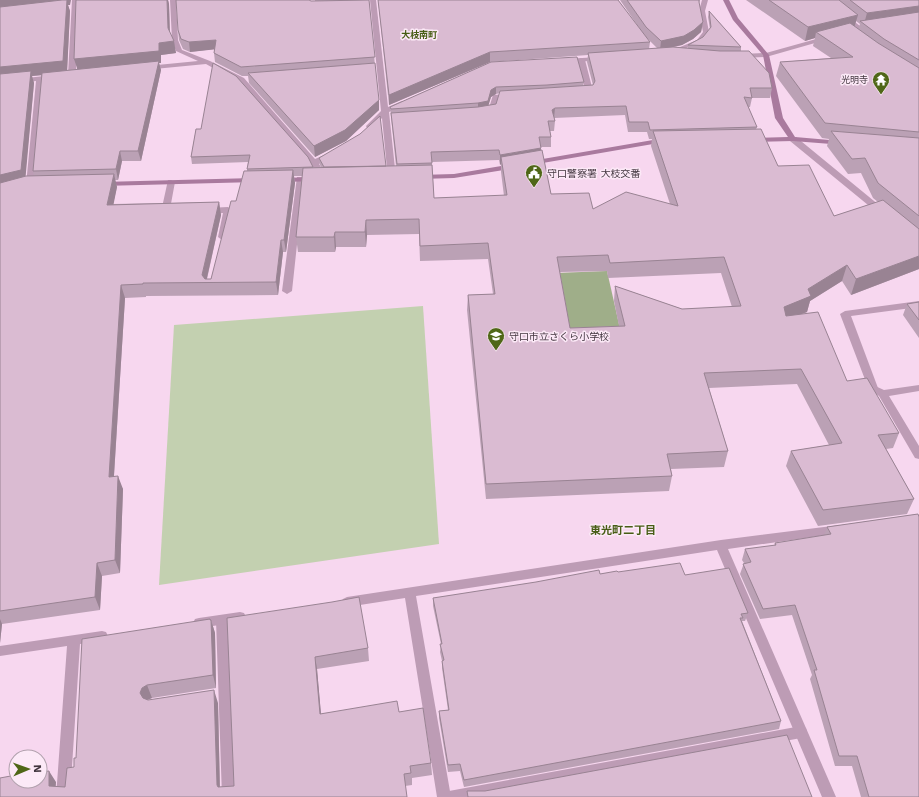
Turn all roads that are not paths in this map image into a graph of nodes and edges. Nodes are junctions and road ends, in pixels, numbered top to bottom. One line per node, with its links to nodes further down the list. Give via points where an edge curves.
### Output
1 (74, 0): 17 (street, via 70,9 69,75)
2 (173, 0): 15 (street, via 175,40 179,51)
3 (705, 0): 9 (street, via 702,15 706,32 699,40 667,53)
4 (726, 0): 10 (street, via 735,19)
5 (823, 0): 7 (street)
6 (370, 4): 22 (street, via 376,70)
7 (862, 30)
8 (832, 37): 10 (street)
9 (685, 54)
10 (766, 55): 11 (street); 25 (street, via 779,118)
11 (736, 57)
12 (604, 58): 13 (street)
13 (581, 60): 14 (street); 19 (street, via 589,91)
14 (558, 61)
15 (208, 62): 16 (street); 30 (street, via 244,80)
16 (140, 68)
17 (40, 79): 18 (street); 38 (street)
18 (0, 83)
19 (575, 92)
20 (522, 96): 23 (street, via 496,97 492,110)
21 (406, 102): 22 (street)
22 (385, 111): 24 (street); 32 (street, via 390,119)
23 (478, 113)
24 (366, 131)
25 (793, 139): 26 (street); 28 (street); 41 (street)
26 (746, 140)
27 (676, 142): 31 (street, via 653,142 454,176)
28 (848, 144)
29 (339, 149): 30 (street)
30 (314, 162): 33 (street, via 322,179)
31 (415, 177)
32 (392, 178)
33 (300, 179): 35 (street); 43 (street)
34 (262, 180): 36 (street)
35 (277, 180)
36 (171, 182): 37 (street); 39 (street, via 165,212)
37 (92, 184)
38 (30, 186)
39 (181, 211)
40 (197, 211): 42 (street, via 228,210)
41 (890, 218)
42 (219, 249)
43 (286, 290)
44 (919, 304): 46 (street, via 845,314 873,388)
45 (919, 388): 46 (street)
46 (883, 394): 47 (street)
47 (919, 455)
48 (850, 527): 49 (street)
49 (721, 545): 50 (street); 60 (street)
50 (410, 593): 51 (street); 63 (street)
51 (339, 603)
52 (253, 615): 53 (street)
53 (222, 620): 54 (street); 58 (street)
54 (191, 624)
55 (113, 635): 56 (street)
56 (74, 640): 57 (street); 61 (street)
57 (0, 651)
58 (225, 694): 59 (street); 62 (street)
59 (210, 696)
60 (801, 732): 64 (street); 65 (street)
61 (63, 797)
62 (229, 797)
63 (444, 797)
64 (450, 797)
65 (829, 797)

